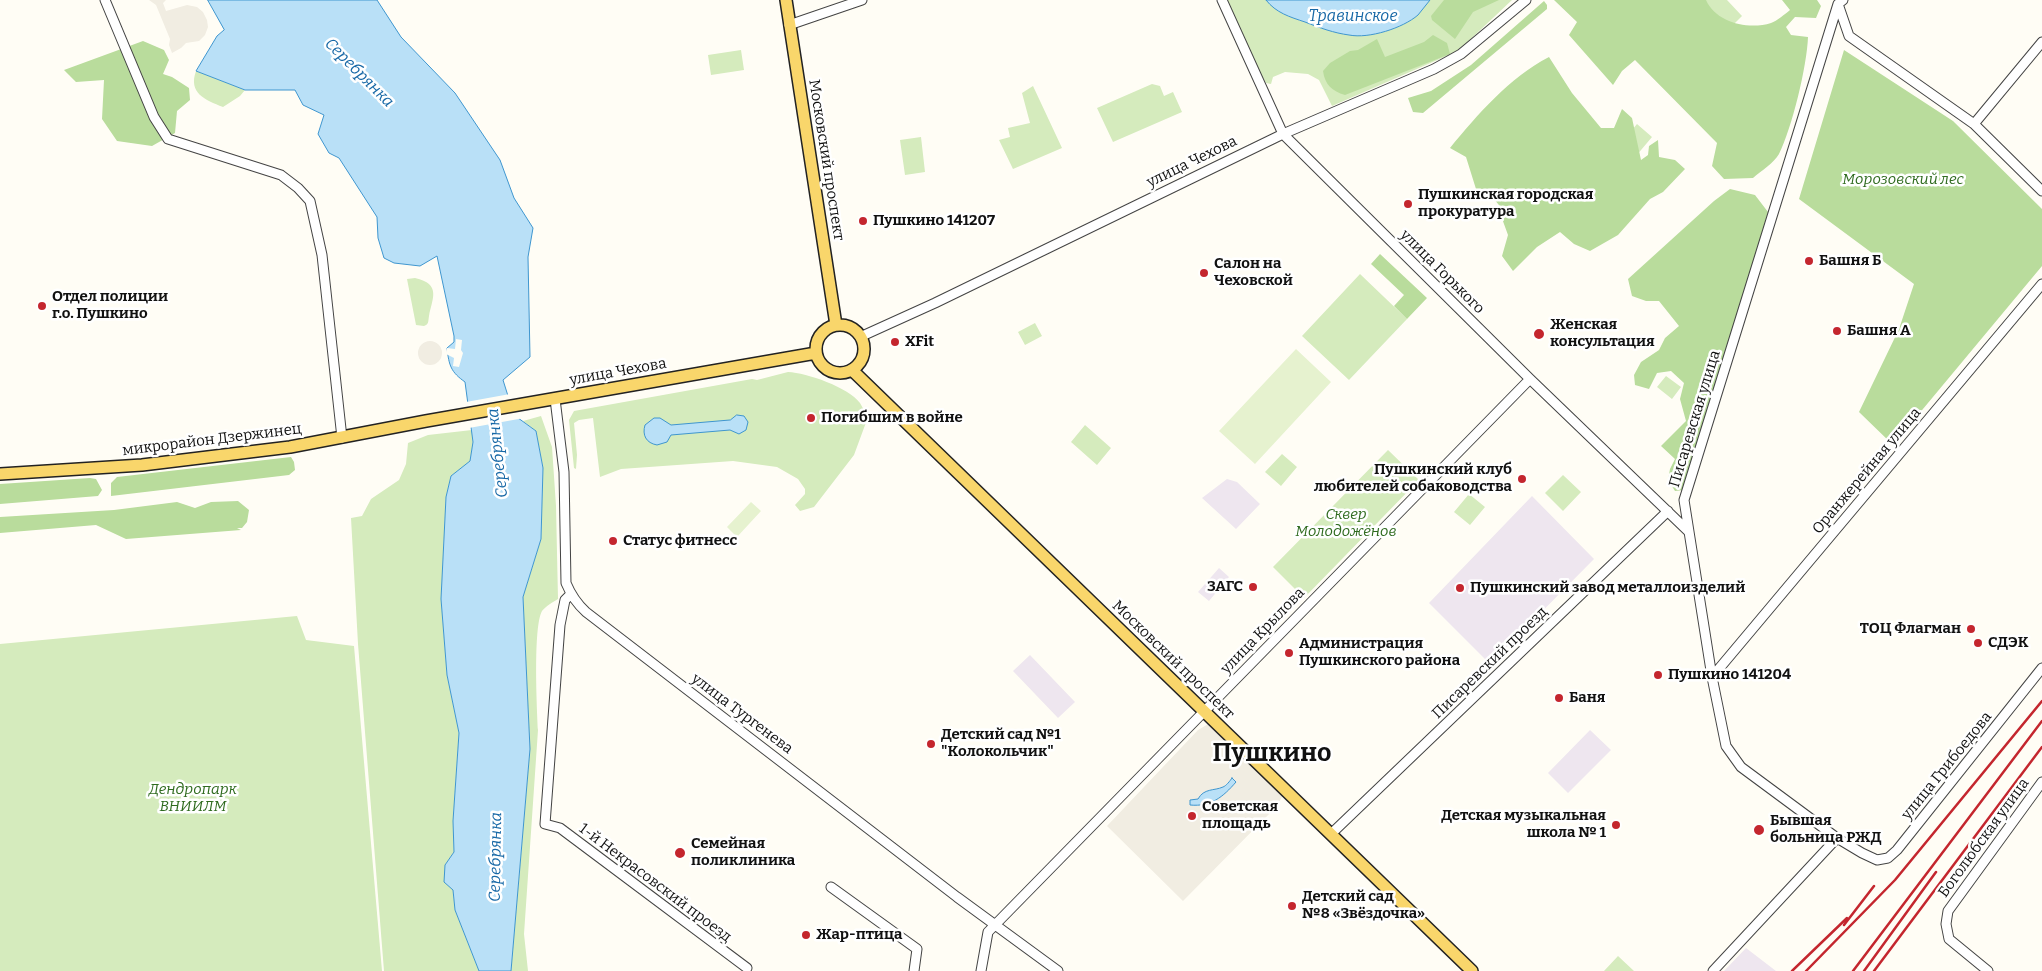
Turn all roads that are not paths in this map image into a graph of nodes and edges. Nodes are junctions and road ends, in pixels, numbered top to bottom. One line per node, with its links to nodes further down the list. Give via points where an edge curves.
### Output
1 (105, 0): 20 (street, via 154,117 168,139 281,175 310,201 322,255)
2 (786, 0): 7 (main road, Московский проспект)
3 (862, 0): 7 (street)
4 (1222, 0): 10 (street, улица Горького)
5 (1526, 0): 10 (street, улица Чехова, via 1461,54 1434,70)
6 (1839, 1): 9 (street, via 1849,36); 23 (street, Писаревская улица, via 1684,500)
7 (789, 25): 13 (main road, Московский проспект)
8 (2042, 42): 9 (street)
9 (1974, 124): 11 (street)
10 (1283, 134): 14 (street, улица Чехова, via 935,303); 17 (street, улица Горького)
11 (2042, 191)
12 (2042, 284): 26 (street, Оранжерейная улица)
13 (836, 325): 14 (main road, via 854,330); 15 (main road, via 820,335)
14 (860, 336): 16 (main road, via 863,355)
15 (816, 353): 16 (main road, via 825,369 834,373); 18 (main road, улица Чехова)
16 (852, 370): 27 (main road, Московский проспект)
17 (1530, 379): 22 (street, улица Горького); 27 (street, улица Крылова)
18 (555, 399): 19 (main road, улица Чехова); 24 (street, via 564,472 566,578)
19 (426, 422): 20 (main road, микрорайон Дзержинец)
20 (342, 438): 21 (main road, микрорайон Дзержинец, via 162,463)
21 (0, 474)
22 (1668, 512): 23 (street, улица Горького); 29 (street, Писаревский проезд)
23 (1688, 531): 26 (street, Писаревская улица)
24 (570, 595): 32 (street, улица Тургенева, via 586,612); 33 (street, 1-й Некрасовский проезд, via 560,625 545,824 560,828)
25 (2042, 668): 30 (street, улица Грибоедова, via 1888,858 1877,860)
26 (1712, 676): 30 (street, Писаревская улица, via 1726,746 1740,767)
27 (1204, 711): 29 (main road, Московский проспект); 32 (street, улица Крылова)
28 (2042, 782): 39 (street, Боголюбская улица, via 1948,910 1949,939)
29 (1331, 834): 37 (main road, Московский проспект)
30 (1836, 838): 38 (street)
31 (831, 887): 34 (street, via 917,949)
32 (996, 925): 35 (street, улица Крылова, via 988,932); 36 (street, улица Тургенева)
33 (747, 968)
34 (914, 971)
35 (981, 971)
36 (1058, 971)
37 (1472, 971)
38 (1713, 971)
39 (1988, 971)

